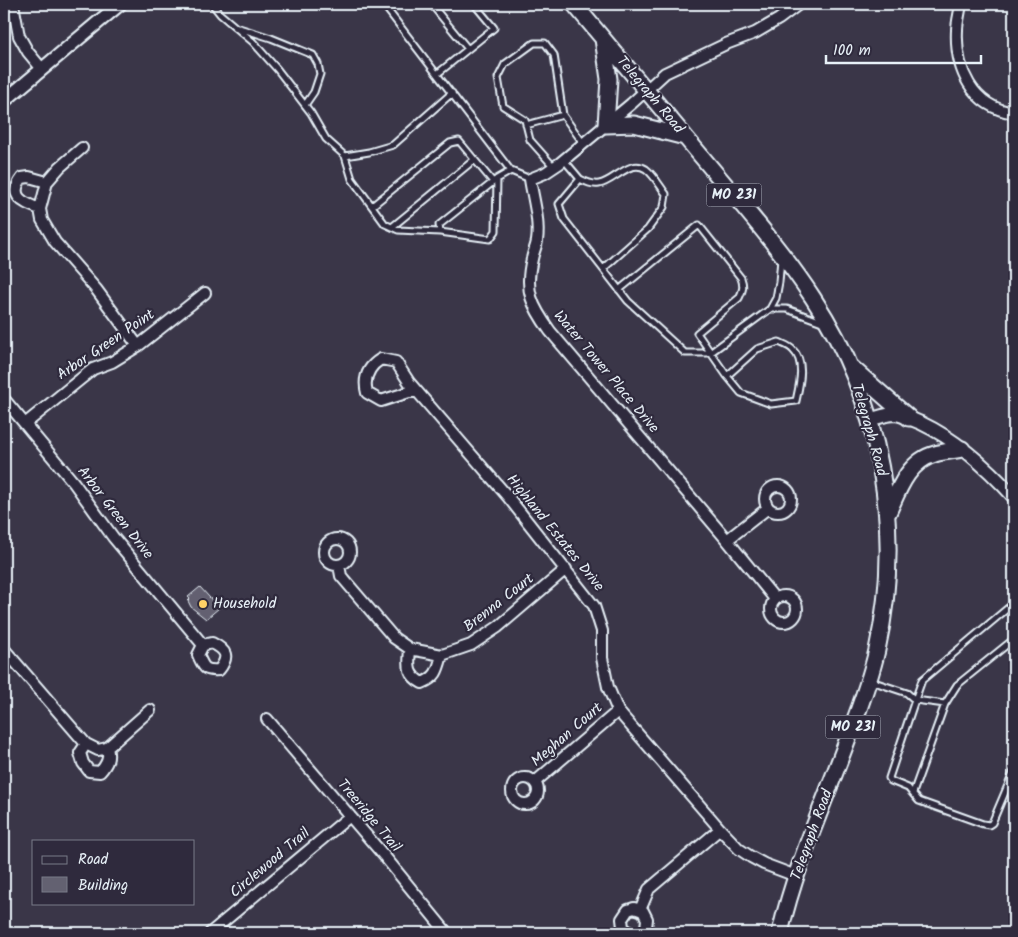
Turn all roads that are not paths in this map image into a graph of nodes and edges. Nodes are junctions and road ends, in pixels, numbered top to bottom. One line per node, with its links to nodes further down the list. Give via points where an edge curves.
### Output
1 (13, 4): 13 (street, via 19,36)
2 (120, 4): 13 (street)
3 (212, 4): 10 (lane)
4 (383, 4): 14 (lane)
5 (431, 4): 12 (lane)
6 (474, 4): 12 (lane, via 494,28)
7 (574, 4): 11 (main road, Telegraph Road / MO 231)
8 (799, 4): 15 (street, via 755,33 677,66)
9 (961, 4): 19 (street, via 957,45 967,81 989,105)
10 (236, 27): 18 (lane, via 277,69); 18 (lane, via 313,55 320,74)
11 (602, 38): 15 (main road, Telegraph Road / MO 231); 22 (main road, via 609,79)
12 (468, 49): 14 (lane)
13 (42, 69): 17 (street)
14 (437, 74): 16 (lane)
15 (646, 90): 22 (street); 23 (main road, Telegraph Road / MO 231)
16 (452, 93): 26 (lane, via 393,144); 30 (lane)
17 (4, 101)
18 (305, 105): 26 (lane, via 326,138)
19 (1014, 112)
20 (563, 114): 21 (lane); 21 (lane, via 554,56 545,43 534,43 505,64 498,78 503,106 525,120); 24 (lane)
21 (526, 125): 29 (lane, via 530,140)
22 (606, 125): 23 (main road, via 634,124); 24 (street)
23 (685, 137): 39 (main road, Telegraph Road / MO 231)
24 (584, 144): 28 (street)
25 (82, 148): 34 (street)
26 (345, 156): 35 (lane, via 352,179)
27 (474, 160): 33 (lane); 35 (lane, via 458,141 450,143); 37 (lane)
28 (564, 160): 29 (street); 32 (lane)
29 (554, 168): 31 (street)
30 (511, 171): 31 (lane); 33 (lane)
31 (530, 179): 58 (street, Water Tower Place Drive, via 537,217 537,241 528,281 529,295 537,313)
32 (580, 179): 40 (lane, via 559,204 564,219); 40 (lane, via 600,184 630,167 638,166 646,169 666,194 664,207 648,229)
33 (495, 180): 38 (lane, via 439,225); 38 (lane, via 496,231 490,239)
34 (46, 182): 36 (street); 36 (street, via 29,176 22,178 17,185 16,192 21,200)
35 (372, 206): 37 (lane, via 385,224)
36 (40, 209): 45 (street, via 42,220 55,242 96,289)
37 (392, 227): 38 (lane)
38 (440, 232)
39 (781, 254): 43 (lane, via 776,298); 44 (main road, Telegraph Road / MO 231, via 814,298)
40 (602, 269): 41 (lane)
41 (619, 290): 46 (lane, via 686,353); 46 (lane, via 699,226 741,278 744,290 739,298 697,333)
42 (205, 293): 45 (street, Arbor Green Point)
43 (770, 309): 44 (lane, via 787,309); 46 (lane)
44 (829, 325): 47 (main road, Telegraph Road / MO 231)
45 (138, 346): 53 (street, Arbor Green Point, via 93,369)
46 (710, 354): 48 (lane)
47 (849, 365): 51 (main road); 52 (main road, Telegraph Road / MO 231)
48 (727, 376): 48 (lane, via 757,349 779,342 799,358 801,380 796,402 771,404 742,393)
49 (417, 392): 49 (street, Highland Estates Drive, via 396,362 381,359 367,374 367,393 381,401); 60 (street, Highland Estates Drive)
50 (4, 399): 53 (street, Arbor Green Drive)
51 (909, 418): 52 (street, via 896,414); 54 (street, via 940,433)
52 (869, 420): 57 (main road, Telegraph Road / MO 231)
53 (25, 424): 64 (street, Arbor Green Drive)
54 (962, 449): 55 (street); 57 (main road, via 934,454 913,468 904,479)
55 (1014, 497)
56 (768, 508): 58 (street)
57 (888, 513): 68 (main road, Telegraph Road / MO 231, via 887,592)
58 (727, 540): 61 (street, Water Tower Place Drive)
59 (339, 565): 66 (street, Brenna Court, via 341,576 383,627)
60 (566, 569): 67 (street, Brenna Court, via 498,627 471,645); 72 (street, Highland Estates Drive, via 594,606 602,631 602,658 608,687)
61 (775, 599)
62 (1014, 603): 69 (lane, via 922,680)
63 (1014, 639): 70 (lane, via 957,685)
64 (203, 645)
65 (4, 649): 74 (street)
66 (410, 649): 67 (street, Brenna Court); 67 (street, via 409,668 413,678 422,683 438,671)
67 (442, 655)
68 (869, 681): 69 (lane, via 907,693); 81 (main road, Telegraph Road / MO 231)
69 (915, 700): 70 (lane); 78 (lane, via 889,778)
70 (945, 704): 78 (lane)
71 (150, 710): 75 (street)
72 (618, 710): 77 (street, Meghan Court); 80 (street, Highland Estates Drive)
73 (267, 719): 79 (street, Treeridge Trail)
74 (86, 744): 75 (street, via 98,750); 75 (street, via 80,753 82,763 89,771 100,772 107,765)
75 (107, 748)
76 (1014, 770): 78 (lane, via 989,825 919,801)
77 (535, 782)
78 (913, 793)
79 (350, 816): 83 (street, Circlewood Trail); 84 (street, Treeridge Trail)
80 (720, 829): 81 (street, Highland Estates Drive, via 751,857); 82 (street, via 649,889)
81 (796, 876): 87 (main road, Telegraph Road / MO 231)
82 (640, 910): 85 (street, via 632,909 623,916 623,927); 86 (street, via 647,922)
83 (210, 933)
84 (447, 933)
85 (630, 933)
86 (639, 933)
87 (780, 933)

